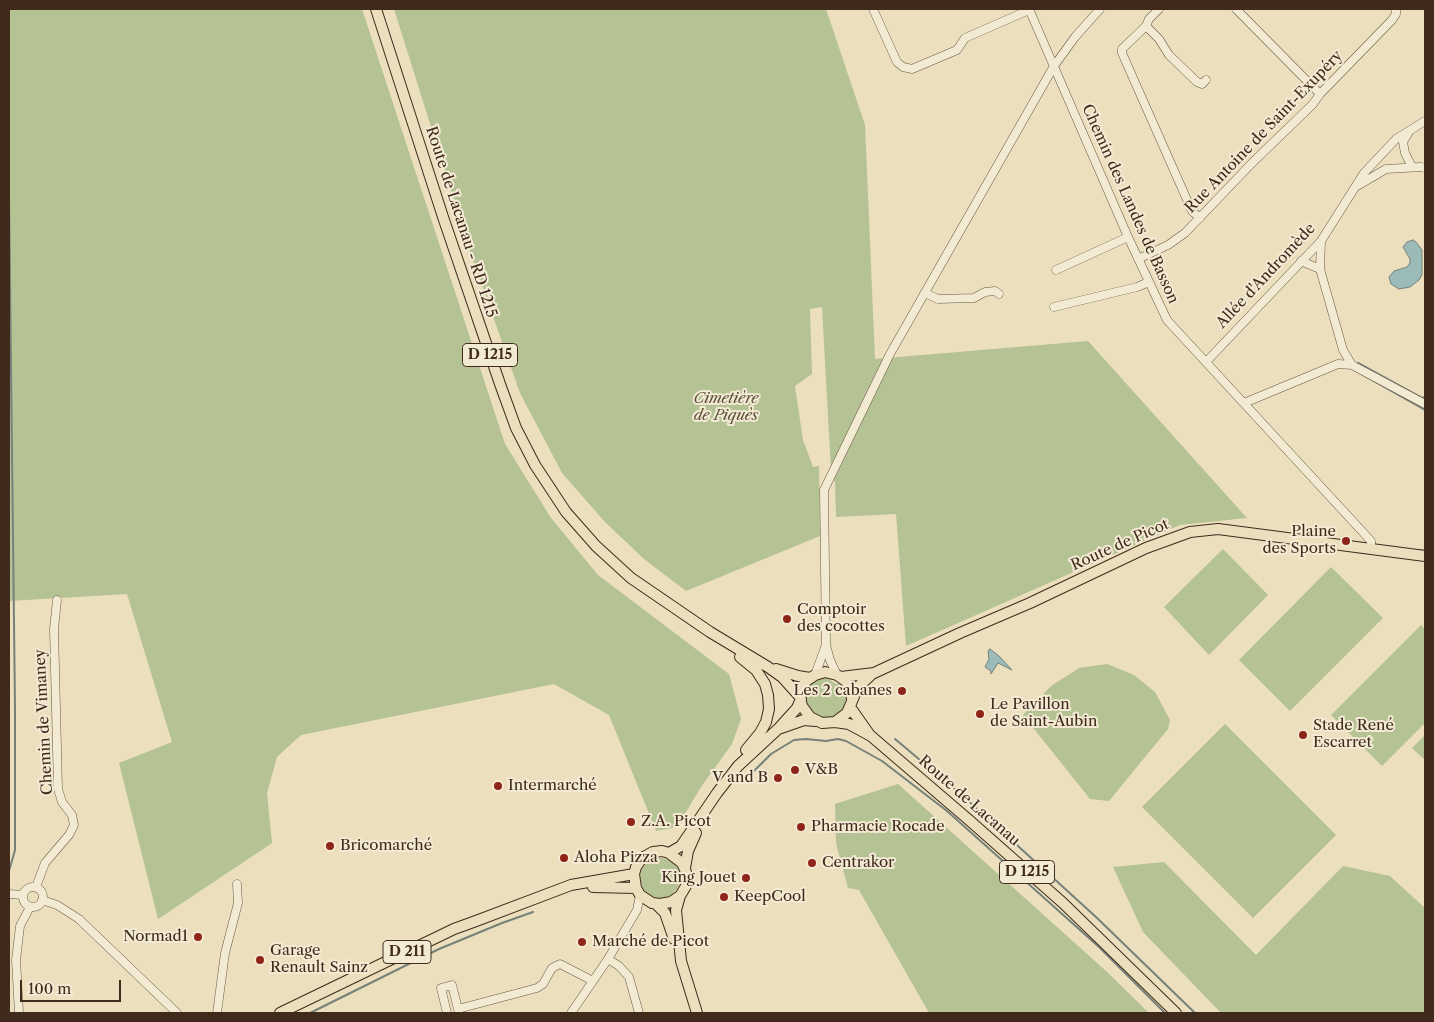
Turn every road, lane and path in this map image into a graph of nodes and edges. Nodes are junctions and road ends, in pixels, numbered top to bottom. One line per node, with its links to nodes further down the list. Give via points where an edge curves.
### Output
1 (376, 9): 39 (main road, Route de Lacanau - RD 1215 / D 1215, via 442,217 516,428 535,465 566,512 596,546 631,578)
2 (874, 9): 3 (street, via 897,62 912,69 957,50 965,38)
3 (1029, 9): 11 (street, Chemin des Landes de Basson)
4 (1100, 9): 11 (street)
5 (1160, 9): 10 (street)
6 (1236, 9): 9 (street)
7 (1249, 9): 9 (street)
8 (1396, 9): 13 (street, Rue Antoine de Saint-Exupéry, via 1392,20)
9 (1242, 15): 13 (street)
10 (1146, 26): 12 (street, via 1160,39 1169,55 1197,82 1202,84); 19 (street, via 1122,53 1192,211)
11 (1054, 66): 20 (street, Chemin des Landes de Basson); 27 (street)
12 (1206, 80)
13 (1320, 94): 19 (street, Rue Antoine de Saint-Exupéry)
14 (1425, 121): 15 (street, Allée d'Andromède)
15 (1409, 132): 16 (street, via 1403,142); 18 (street, Allée d'Andromède, via 1396,140)
16 (1412, 167): 17 (street); 18 (street, via 1386,169)
17 (1425, 168)
18 (1355, 187): 21 (street, Allée d'Andromède)
19 (1200, 218): 22 (street, Rue Antoine de Saint-Exupéry, via 1168,245)
20 (1128, 238): 22 (street, Chemin des Landes de Basson); 25 (street)
21 (1321, 241): 23 (street, Allée d'Andromède); 24 (street)
22 (1138, 259): 26 (street, Chemin des Landes de Basson)
23 (1302, 261): 24 (street); 31 (street, Allée d'Andromède)
24 (1320, 269): 30 (street)
25 (1056, 270)
26 (1149, 282): 29 (street); 31 (street, Chemin des Landes de Basson, via 1167,320)
27 (926, 293): 28 (street, via 938,299 974,298 984,292 995,291); 40 (street, via 890,354 824,490)
28 (999, 294)
29 (1054, 307)
30 (1343, 350): 32 (street); 33 (street)
31 (1206, 362): 34 (street, Chemin des Landes de Basson)
32 (1338, 364): 33 (street); 34 (street)
33 (1352, 365): 35 (street)
34 (1244, 403): 36 (street, Chemin des Landes de Basson, via 1371,542)
35 (1425, 403)
36 (1371, 549): 37 (main road, Route de Picot); 42 (main road, Route de Picot, via 1218,529 1190,532 1146,548)
37 (1425, 556)
38 (58, 600): 57 (street, Chemin de Vimaney, via 54,629 58,789 74,825 45,863)
39 (710, 632): 41 (main road, D 1215); 51 (main road, via 756,670 765,684 769,709 760,733 734,762)
40 (826, 646): 43 (street); 44 (street)
41 (768, 667): 43 (main road, D 1215, via 798,676); 45 (main road, D 1215, via 782,677)
42 (874, 673): 44 (main road, Route de Picot); 46 (main road, Route de Picot, via 858,687)
43 (812, 676): 44 (main road, via 825,672); 45 (main road, via 802,688)
44 (839, 676): 46 (main road, via 849,687)
45 (800, 698): 47 (main road, via 805,712); 49 (main road, via 797,708)
46 (851, 703): 48 (main road, via 847,713); 50 (main road, D 1215)
47 (815, 721): 48 (main road); 49 (main road, via 804,720)
48 (835, 722): 50 (main road, D 1215, via 849,724)
49 (778, 729): 51 (main road, via 738,766)
50 (872, 736): 79 (main road, Route de Lacanau / D 1215, via 1063,904)
51 (717, 793): 52 (main road)
52 (704, 814): 53 (main road, via 681,846); 54 (main road, via 688,851)
53 (669, 853): 54 (main road); 55 (main road, via 662,851 647,855 638,862)
54 (685, 868): 61 (main road, via 686,886)
55 (634, 874): 58 (main road); 62 (main road, D 211, via 583,882)
56 (236, 884): 74 (street, via 238,903 225,953)
57 (36, 887): 60 (street, via 26,889); 63 (street, via 41,891)
58 (638, 891): 62 (main road, D 211, via 584,887); 64 (main road); 66 (street)
59 (9, 894): 60 (street)
60 (23, 895): 65 (street)
61 (680, 896): 64 (main road, via 671,902); 68 (main road, via 676,910)
62 (533, 898): 71 (main road, D 211, via 454,929)
63 (42, 900): 65 (street, via 39,905); 73 (street, via 79,918)
64 (654, 903): 66 (street); 68 (main road, via 662,909 669,923)
65 (30, 906): 72 (street, via 20,926 16,960)
66 (637, 910): 67 (street)
67 (608, 959): 69 (street); 77 (street, via 629,977)
68 (681, 961): 78 (main road)
69 (593, 981): 70 (street, via 565,966 556,965 537,988); 76 (street)
70 (458, 1011): 75 (street, via 452,985 441,988)
71 (281, 1012)
72 (19, 1013)
73 (177, 1013)
74 (217, 1013)
75 (447, 1013)
76 (571, 1013)
77 (639, 1013)
78 (697, 1013)
79 (1176, 1013)

